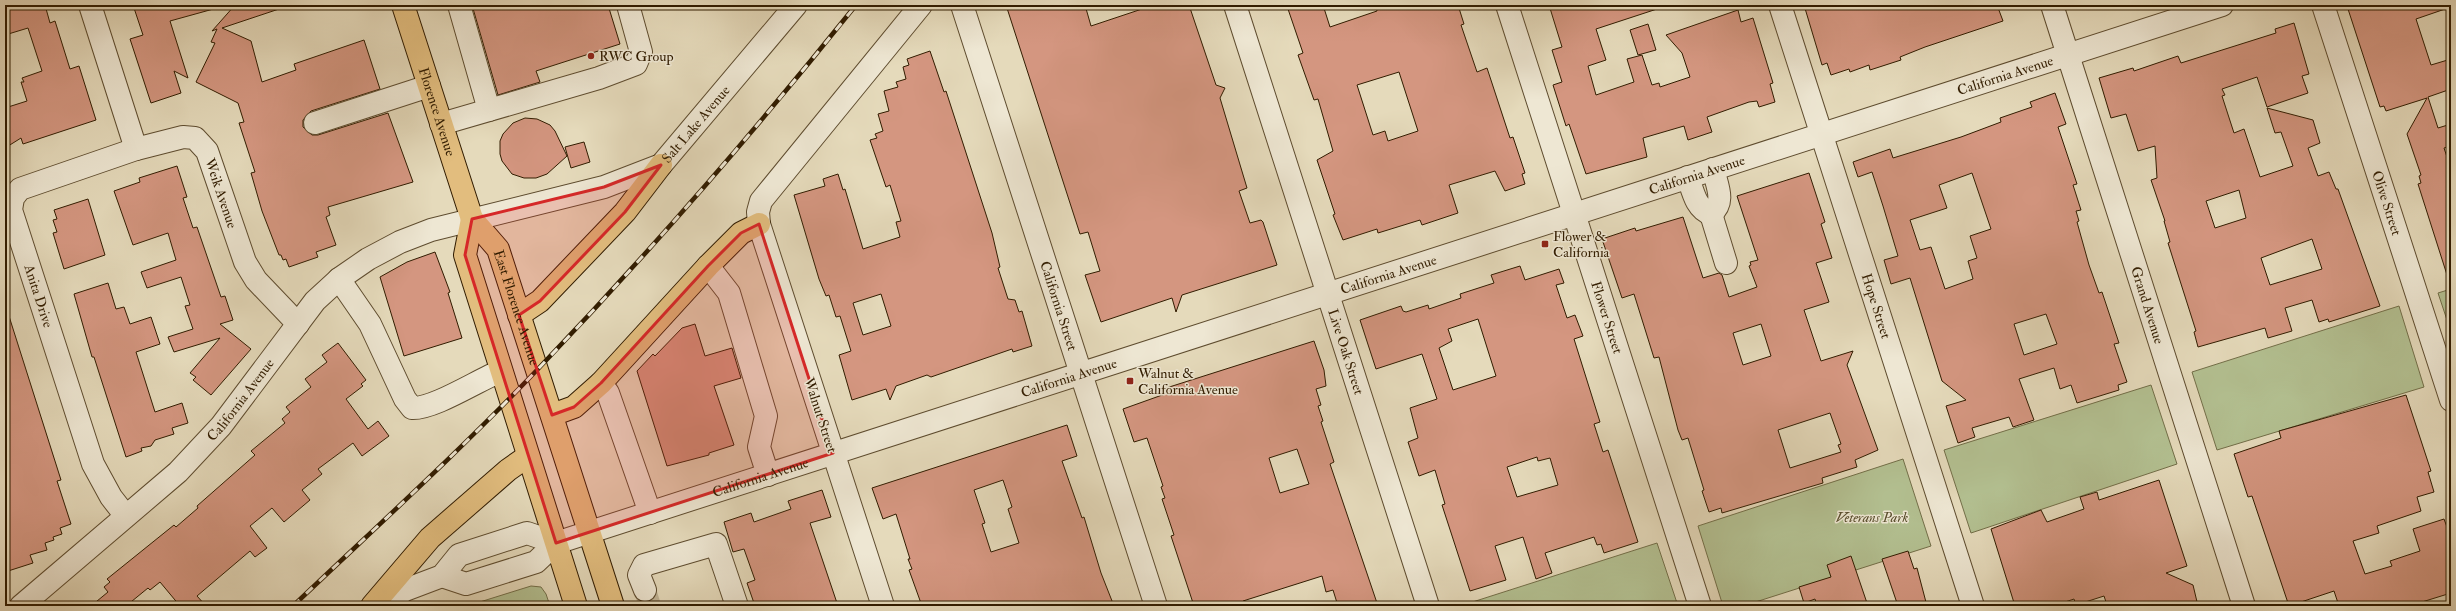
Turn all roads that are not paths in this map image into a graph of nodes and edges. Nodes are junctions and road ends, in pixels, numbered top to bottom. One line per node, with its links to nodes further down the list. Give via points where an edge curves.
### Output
1 (90, 5): 20 (street)
2 (403, 5): 15 (main road, Florence Avenue)
3 (459, 5): 16 (street)
4 (628, 5): 16 (street, via 641,52 636,64 600,78)
5 (922, 5): 27 (street, via 761,201 758,212)
6 (962, 5): 35 (street, California Street)
7 (1235, 5): 31 (street, Live Oak Street)
8 (1507, 5): 24 (street, Flower Street)
9 (1780, 5): 19 (street, Hope Street)
10 (2052, 5): 14 (street, Grand Avenue)
11 (2222, 5): 14 (street, California Avenue)
12 (2323, 5): 37 (street, Olive Street)
13 (786, 10): 21 (street, Salt Lake Avenue)
14 (2068, 55): 19 (street, California Avenue); 59 (street, Grand Avenue)
15 (429, 86): 17 (street); 18 (main road, Florence Avenue)
16 (489, 110): 18 (street)
17 (315, 123)
18 (441, 124): 26 (main road, Florence Avenue)
19 (1821, 134): 22 (street, California Avenue); 58 (street, Hope Street)
20 (136, 149): 33 (street, Weik Avenue, via 183,137 195,138 207,151 244,262 256,280); 43 (street, Anita Drive, via 20,189 13,198 11,210 93,464)
21 (662, 165): 26 (street, Salt Lake Avenue, via 604,187); 32 (main road, via 625,212 540,301)
22 (1713, 169): 23 (street, California Avenue); 25 (street, via 1720,198 1718,209)
23 (1688, 177): 24 (street, California Avenue); 25 (street, via 1699,207 1703,212)
24 (1574, 214): 31 (street, California Avenue); 57 (street, Flower Street)
25 (1711, 214): 28 (street)
26 (472, 219): 30 (street, California Avenue, via 400,242 368,259); 32 (main road, East Florence Avenue, via 498,249); 34 (main road, via 465,255)
27 (759, 224): 29 (main road, via 741,233); 39 (street, Walnut Street)
28 (1726, 263)
29 (708, 266): 36 (main road); 41 (street, via 728,293 766,416 759,447)
30 (339, 279): 33 (street, California Avenue, via 315,302); 34 (street, via 370,324 412,408 423,408 480,379)
31 (1328, 293): 35 (street, California Avenue); 56 (street, Live Oak Street)
32 (519, 315): 38 (main road, East Florence Avenue)
33 (298, 324): 43 (street, California Avenue, via 221,426 178,472)
34 (502, 371): 40 (main road)
35 (1081, 373): 39 (street, California Avenue); 55 (street, California Street)
36 (601, 383): 38 (main road, via 574,407); 42 (street, via 608,393)
37 (2451, 400)
38 (552, 415): 44 (main road, East Florence Avenue)
39 (833, 453): 41 (street, California Avenue); 54 (street, Walnut Street)
40 (528, 456): 45 (main road); 49 (main road, via 508,470 430,538)
41 (768, 475): 42 (street, California Avenue)
42 (650, 512): 44 (street, California Avenue)
43 (125, 516): 48 (street, California Avenue)
44 (590, 532): 45 (street, California Avenue); 52 (main road, East Florence Avenue)
45 (556, 543): 46 (street, via 536,562 466,584); 46 (street, via 527,533 459,556); 51 (main road)
46 (442, 576): 50 (street, via 405,590)
47 (644, 590): 53 (street, via 639,575 644,565 716,544)
48 (21, 606)
49 (372, 606)
50 (380, 606)
51 (576, 606)
52 (613, 606)
53 (737, 606)
54 (883, 606)
55 (1156, 606)
56 (1428, 606)
57 (1700, 606)
58 (1973, 606)
59 (2244, 606)

